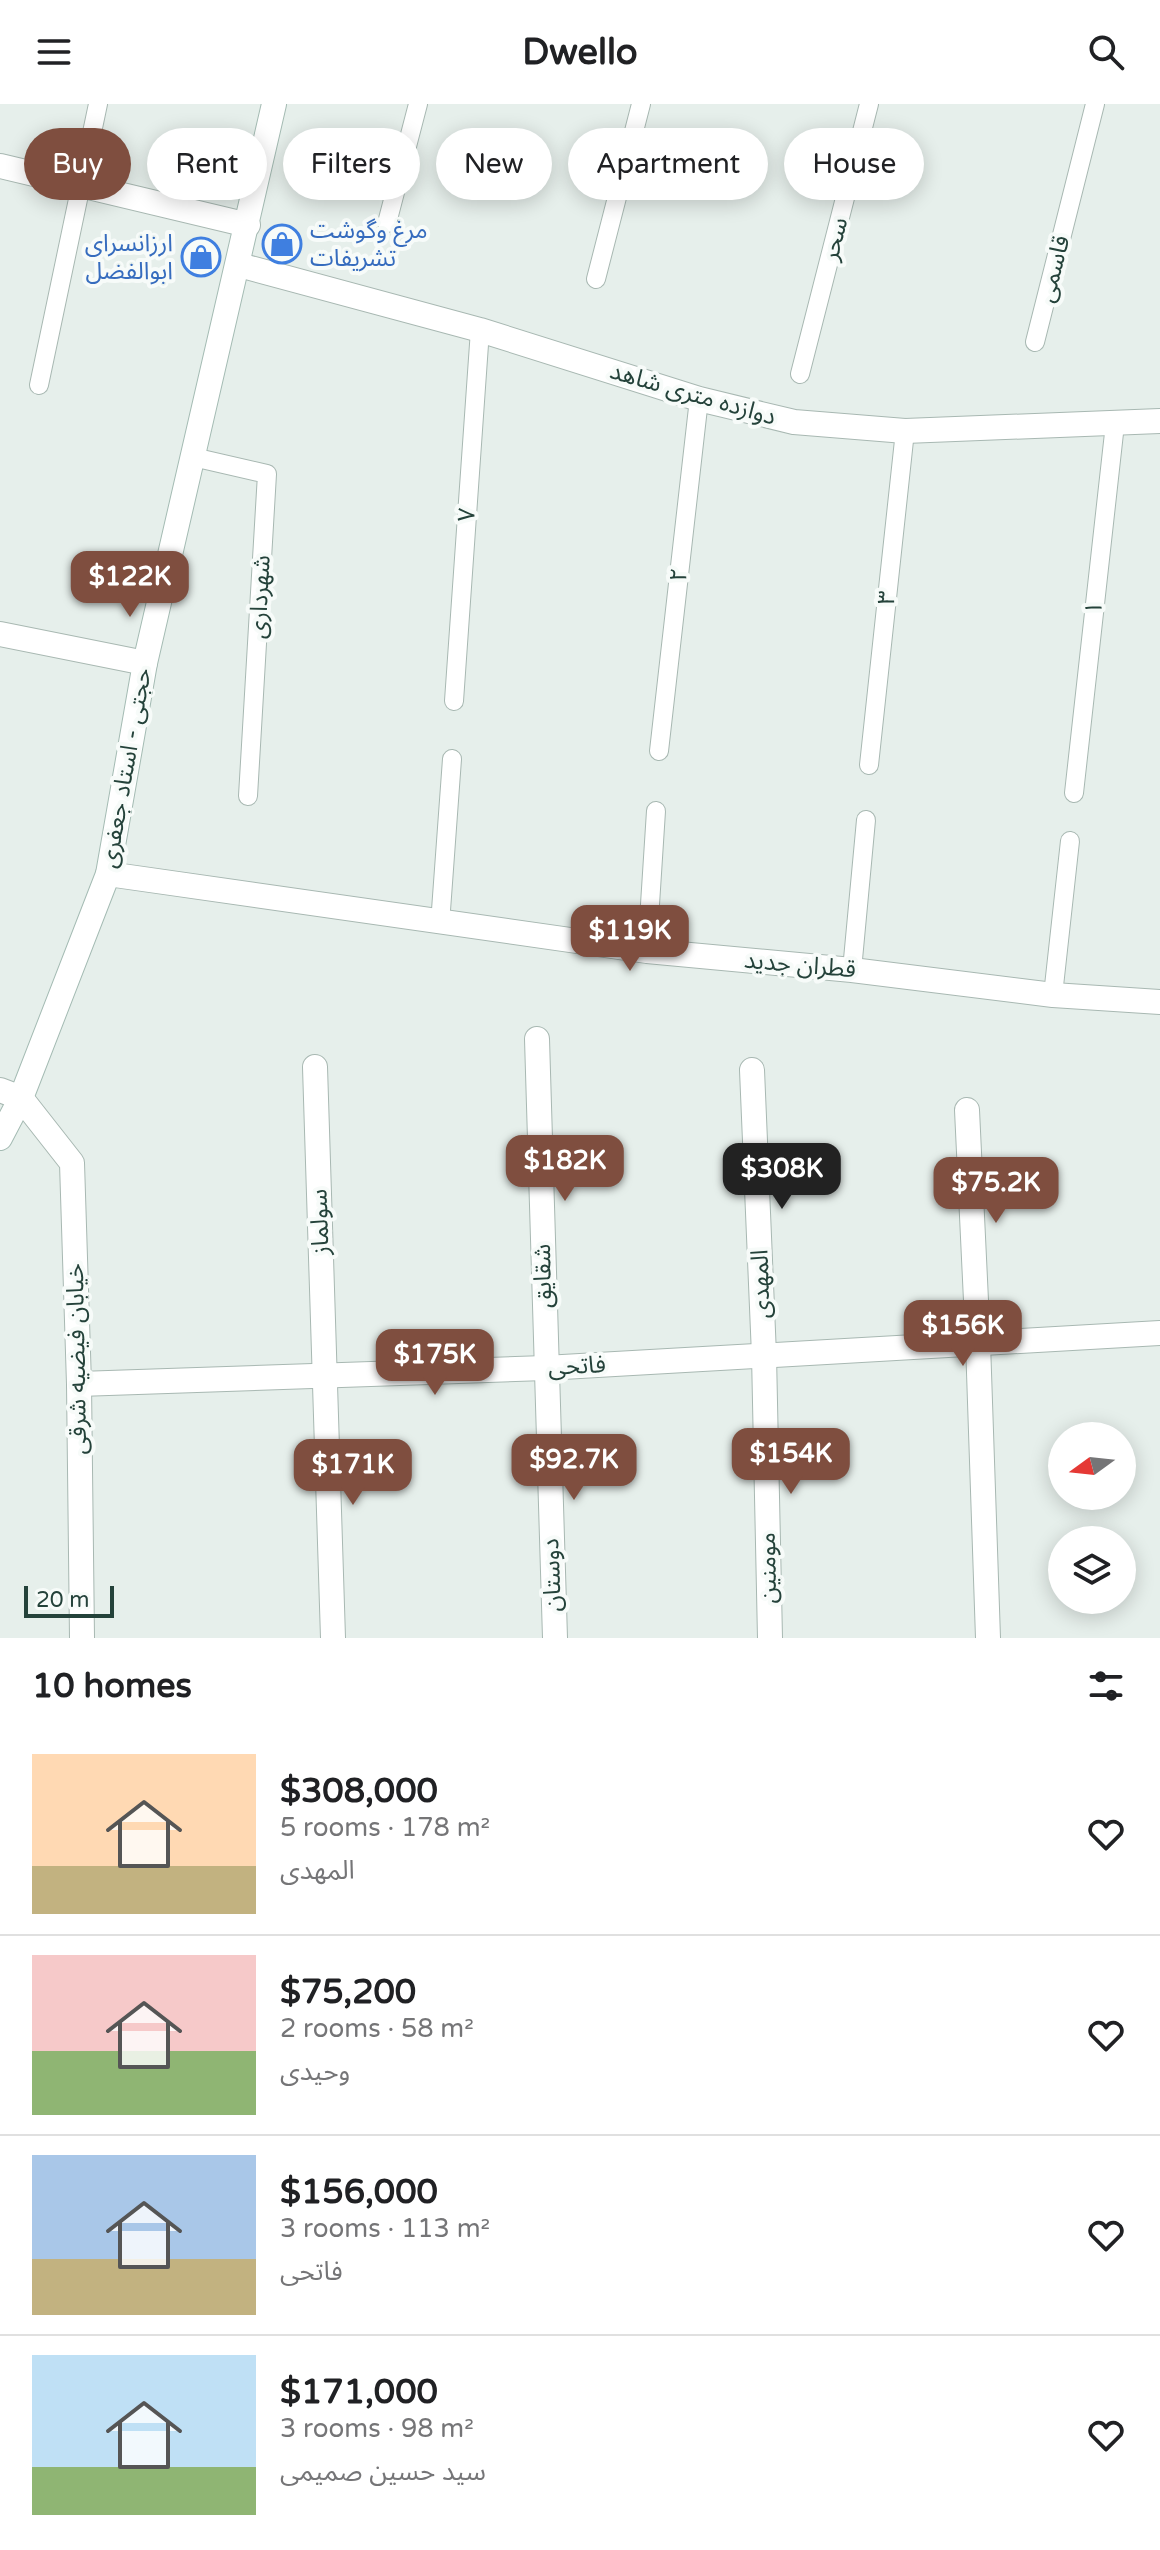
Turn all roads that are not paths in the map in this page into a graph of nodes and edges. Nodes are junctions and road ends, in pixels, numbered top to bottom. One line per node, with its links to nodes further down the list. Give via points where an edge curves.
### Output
1 (98, 104): 7 (lane)
2 (274, 104): 13 (street, حجتی - استاد جعفری)
3 (418, 104): 12 (lane)
4 (641, 104): 15 (lane)
5 (869, 104): 18 (lane, سحر)
6 (1095, 104): 17 (lane, قاسمی)
7 (93, 128)
8 (0, 166): 9 (street)
9 (24, 172)
10 (131, 197): 13 (street)
11 (78, 200): 19 (lane)
12 (387, 223)
13 (248, 225): 14 (street, حجتی - استاد جعفری)
14 (239, 265): 16 (street, دوازده متری شاهد); 24 (street, حجتی - استاد جعفری)
15 (596, 279)
16 (480, 330): 20 (street, دوازده متری شاهد); 27 (lane, ۷)
17 (1035, 342)
18 (800, 374)
19 (39, 385)
20 (699, 399): 23 (street, دوازده متری شاهد, via 794,422); 28 (lane, ۲)
21 (1160, 421): 22 (street, دوازده متری شاهد)
22 (1115, 424): 23 (street, دوازده متری شاهد); 31 (lane, ۱)
23 (905, 431): 30 (lane, ۳)
24 (193, 457): 26 (street, حجتی - استاد جعفری); 32 (lane, شهرداری, via 267,474)
25 (0, 634): 26 (street)
26 (145, 663): 36 (street, حجتی - استاد جعفری)
27 (454, 701)
28 (659, 751)
29 (452, 759): 37 (lane)
30 (869, 765)
31 (1074, 793)
32 (248, 796)
33 (656, 811): 38 (lane)
34 (866, 820): 39 (lane)
35 (1070, 841): 40 (lane)
36 (108, 874): 37 (street, قطران جدید); 45 (street, حجتی - استاد جعفری)
37 (440, 924): 38 (street, قطران جدید)
38 (647, 951): 39 (street, قطران جدید)
39 (852, 970): 40 (street, قطران جدید)
40 (1053, 995): 41 (street, قطران جدید)
41 (1160, 1002)
42 (537, 1039): 51 (street, شقایق)
43 (315, 1067): 52 (street, سولماز)
44 (752, 1070): 50 (street, المهدی)
45 (11, 1094): 47 (street, حجتی - استاد جعفری); 53 (street, خیابان فیضیه شرقی, via 72,1163)
46 (967, 1110): 49 (street)
47 (0, 1138)
48 (1160, 1333): 49 (street, فاتحی)
49 (978, 1343): 50 (street, فاتحی); 58 (street)
50 (764, 1355): 51 (street, فاتحی); 57 (street, مومنین)
51 (545, 1368): 52 (street, فاتحی); 56 (street, دوستان)
52 (324, 1377): 53 (street, فاتحی); 55 (street, سولماز)
53 (79, 1384): 54 (street, خیابان فیضیه شرقی)
54 (82, 1638)
55 (333, 1638)
56 (555, 1638)
57 (770, 1638)
58 (988, 1638)

